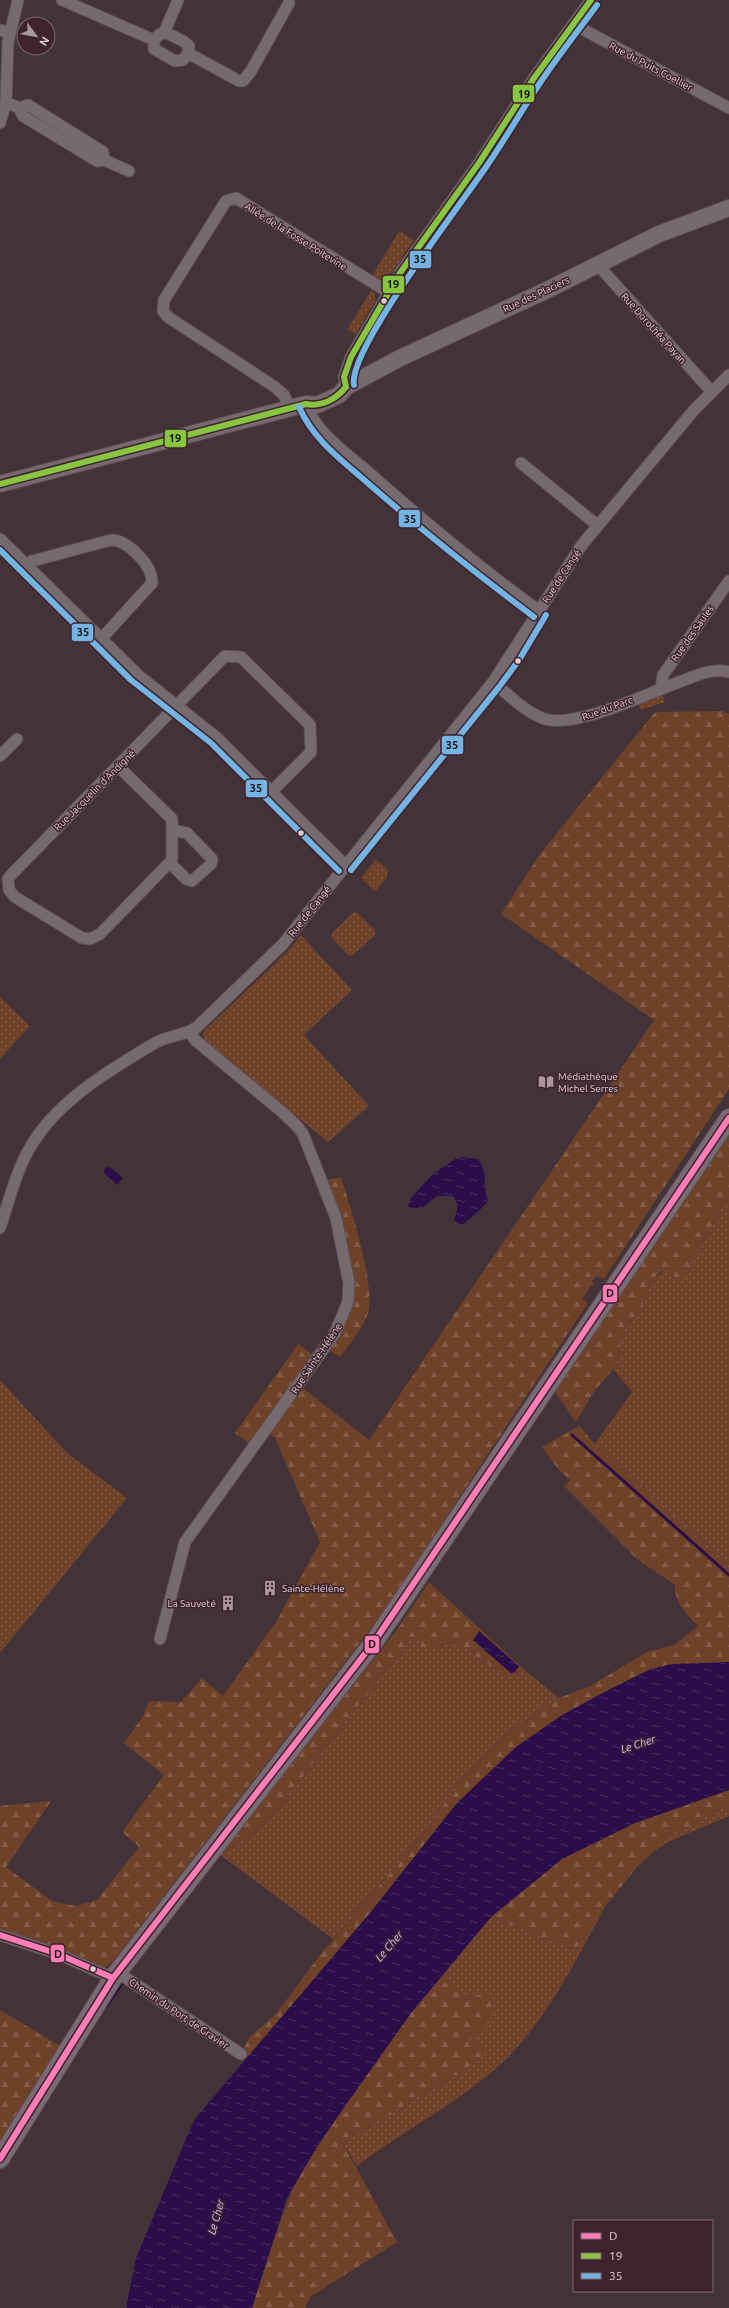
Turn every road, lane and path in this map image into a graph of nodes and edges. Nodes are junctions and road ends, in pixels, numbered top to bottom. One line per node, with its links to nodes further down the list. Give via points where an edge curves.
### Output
1 (18, 0): 7 (street)
2 (62, 0): 9 (street)
3 (178, 0): 8 (street)
4 (591, 0): 6 (street)
5 (289, 3): 10 (street, via 252,71 243,81)
6 (573, 24): 12 (street, Rue du Puits Coellier); 17 (street)
7 (5, 32): 11 (street)
8 (164, 33): 9 (street); 10 (street, via 187,43)
9 (154, 40): 10 (street, via 153,46 157,52 175,61 183,60)
10 (188, 54)
11 (6, 102): 13 (street); 14 (street, via 19,108 23,116 96,161 104,160)
12 (729, 108)
13 (0, 123)
14 (129, 171)
15 (729, 208): 16 (street, Rue des Placiers, via 679,225)
16 (597, 264): 19 (street, Rue des Placiers, via 398,359); 20 (street, Rue Dorothéa Payan)
17 (388, 292): 19 (street, via 347,364 344,377); 22 (street, Allée de la Fosse Poitevine, via 236,198 226,201 164,300 163,311 168,317 275,386 284,395)
18 (729, 374): 20 (street, Rue de Cangé)
19 (346, 387): 21 (street, Rue des Placiers, via 339,395 317,405)
20 (711, 391): 25 (street, Rue de Cangé)
21 (306, 404): 22 (street, Rue des Placiers); 29 (street, via 312,418 326,435 402,503)
22 (290, 409): 24 (street, Rue des Placiers)
23 (521, 464): 25 (street)
24 (0, 484)
25 (597, 525): 29 (street, Rue de Cangé)
26 (0, 539): 27 (street)
27 (26, 565): 30 (street); 30 (street, via 32,561 111,540 123,542 148,566 152,584)
28 (729, 580): 33 (street, Rue des Saules, via 663,675)
29 (539, 610): 32 (street, Rue de Cangé)
30 (102, 638): 34 (street, via 137,674)
31 (729, 672): 33 (street, Rue du Parc, via 711,671)
32 (493, 682): 33 (street, Rue du Parc, via 542,718 559,722 580,719); 41 (street, Rue de Cangé)
33 (660, 688)
34 (177, 706): 37 (street, Rue Jacquelin d'Andigné); 38 (street, via 216,737); 38 (street, Rue Jacquelin d'Andigné, via 224,657 241,657 310,725 311,729 311,752)
35 (17, 739): 36 (street)
36 (0, 756)
37 (118, 766): 39 (street, via 172,819); 42 (street, Rue Jacquelin d'Andigné)
38 (271, 792): 41 (street)
39 (173, 830): 40 (street, via 173,856); 40 (street, via 187,833 212,859 211,864 192,881 186,879)
40 (170, 864): 42 (street, via 100,934 90,939 76,935 15,896 9,890)
41 (345, 865): 43 (street, Rue de Cangé, via 283,944 206,1020)
42 (6, 877)
43 (190, 1032): 45 (street, Rue de Cangé, via 156,1042 96,1080 58,1114 38,1135 27,1152 14,1180); 46 (street, Rue Sainte-Hélène, via 195,1040 281,1111 303,1134 336,1218 349,1293 346,1310 335,1333 186,1542)
44 (729, 1118): 48 (main road, via 374,1642)
45 (0, 1228)
46 (160, 1639)
47 (0, 1936): 48 (street, Chemin du Port de Gravier)
48 (115, 1975): 49 (street, Chemin du Port de Gravier); 50 (main road)
49 (241, 2054)
50 (0, 2159)

